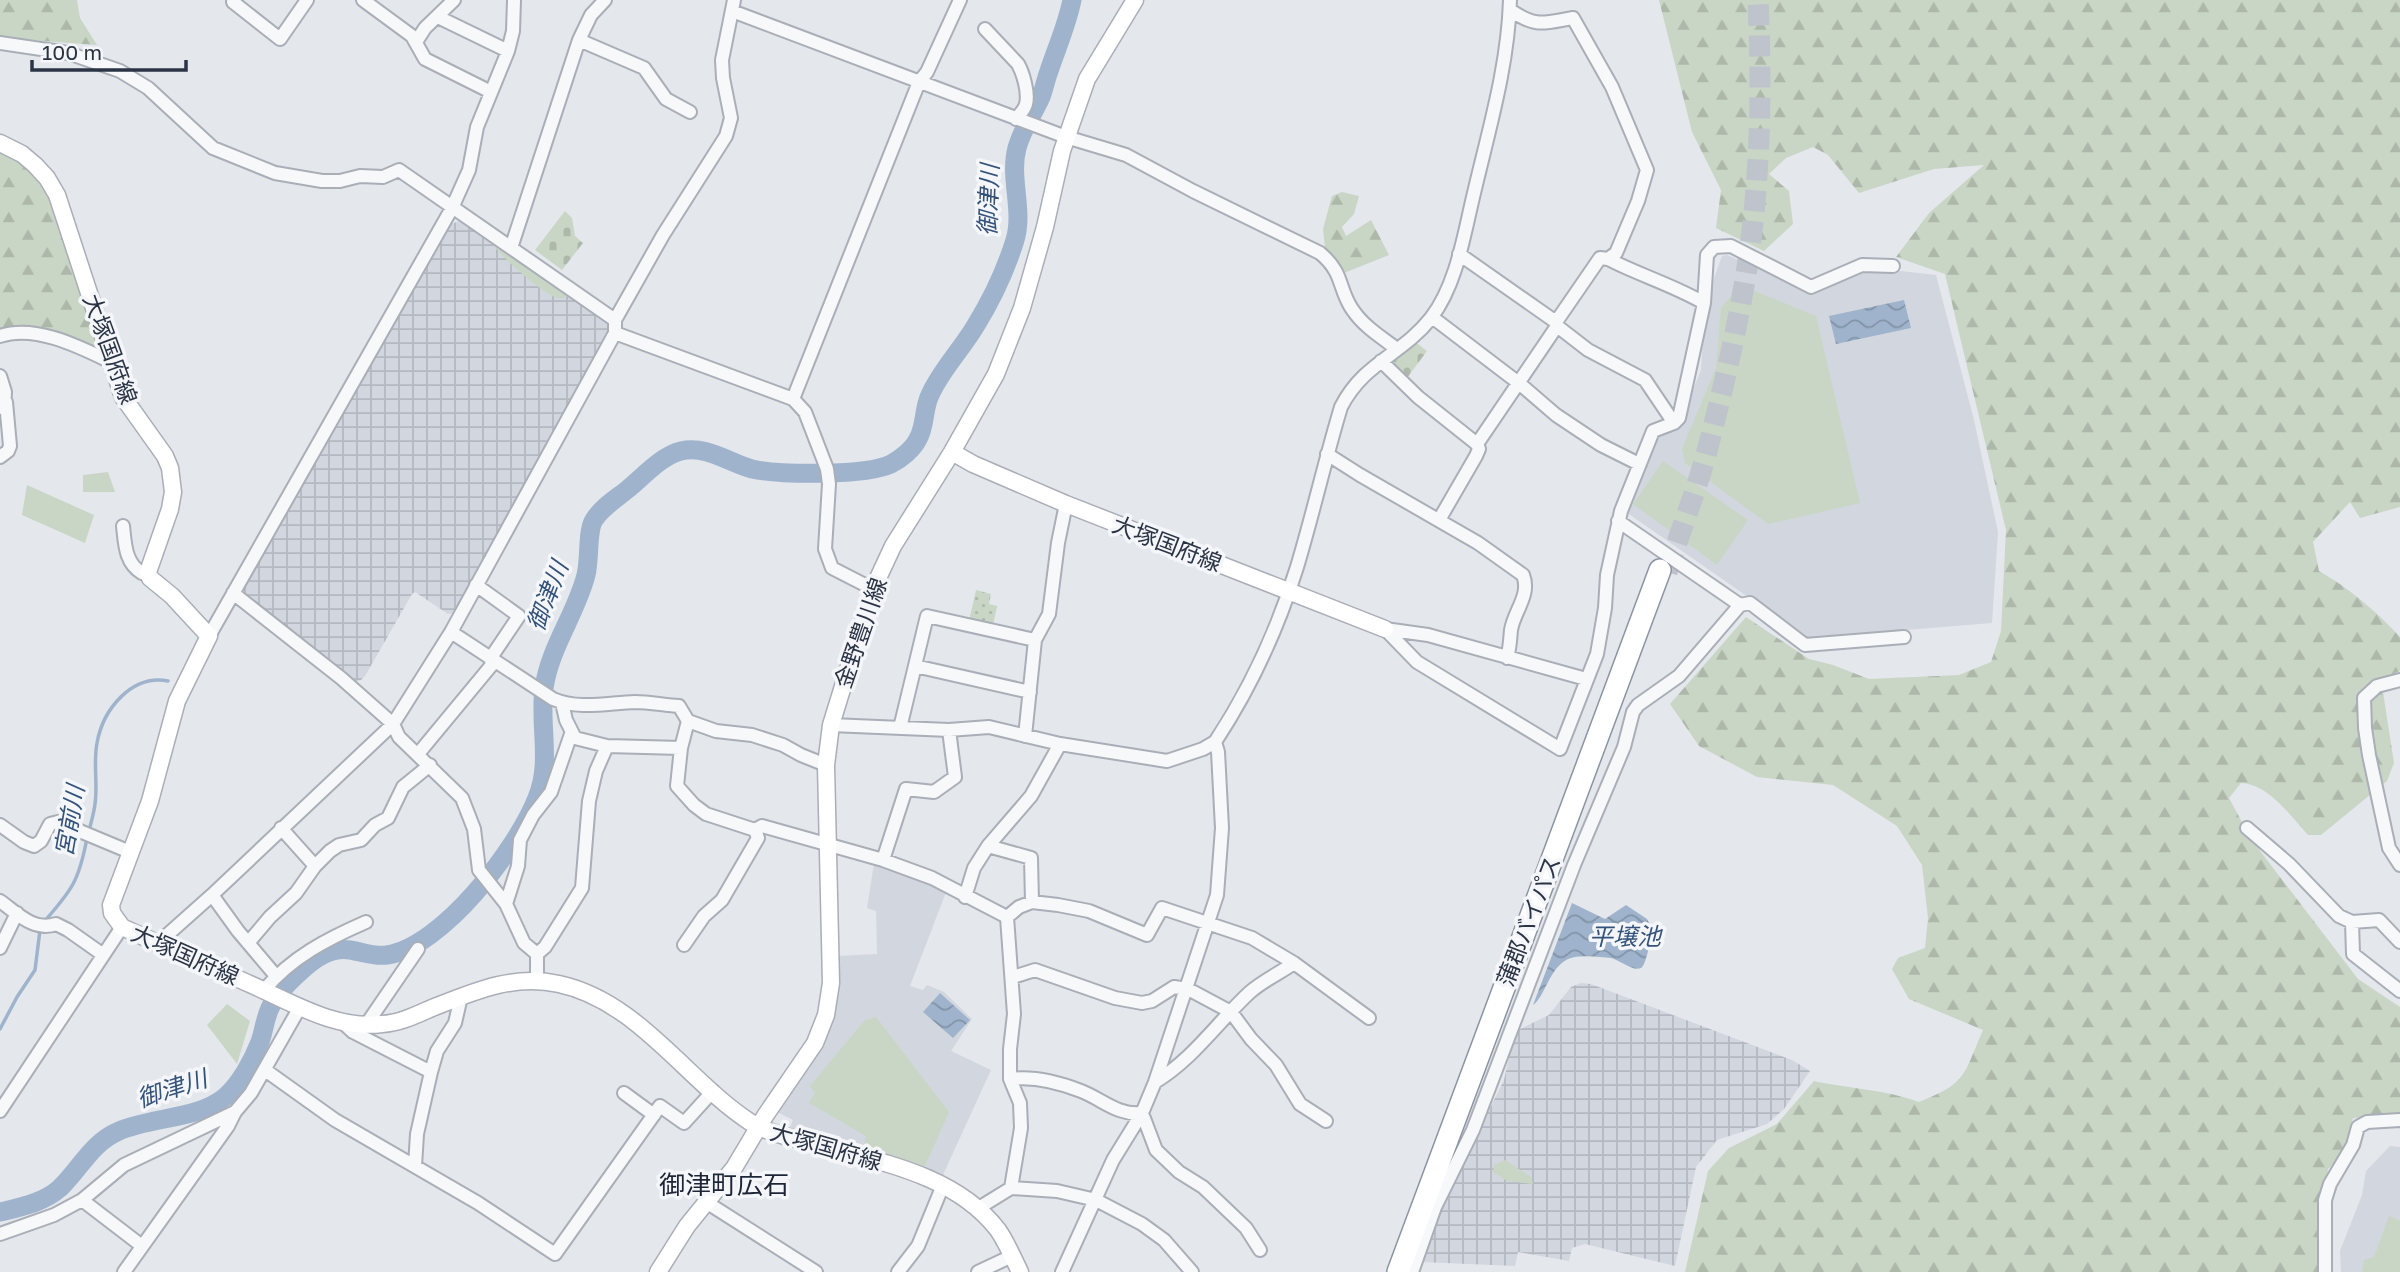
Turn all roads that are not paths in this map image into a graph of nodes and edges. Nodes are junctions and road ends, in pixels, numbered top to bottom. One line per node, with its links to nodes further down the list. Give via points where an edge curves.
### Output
1 (235, 0): 2 (street, via 280,39)
2 (307, 0)
3 (363, 0): 15 (street)
4 (454, 0): 12 (street)
5 (500, 0): 9 (street)
6 (604, 0): 14 (street)
7 (960, 0): 18 (street)
8 (1135, 0): 22 (main road, 金野豊川線)
9 (515, 4): 17 (street)
10 (733, 5): 18 (street); 32 (street, via 722,60 730,118 726,136 663,235)
11 (1510, 5): 26 (street, via 1506,55); 27 (street, via 1525,20 1537,24 1573,18 1612,87 1647,170 1616,253)
12 (438, 16): 15 (street); 17 (street)
13 (985, 29): 21 (street, via 1022,71 1027,100)
14 (579, 40): 20 (street, via 645,68 666,99); 25 (street)
15 (416, 42): 19 (street, via 425,59)
16 (0, 43): 24 (street, via 68,53 120,71 148,88 213,148 275,173 340,181 383,177 399,170)
17 (508, 51): 19 (street)
18 (919, 82): 21 (street); 39 (street)
19 (491, 92): 24 (street, via 474,138 469,170)
20 (690, 112)
21 (1020, 120): 22 (street)
22 (1059, 134): 34 (street, via 1126,155 1320,253 1335,269 1351,307 1366,326); 44 (main road, 金野豊川線, via 1045,227 1023,308 996,374)
23 (0, 143): 36 (main road, 大塚国府線, via 35,165 57,195)
24 (452, 208): 25 (street); 57 (street)
25 (512, 247): 32 (street)
26 (1459, 254): 30 (street); 31 (street)
27 (1608, 259): 29 (street); 31 (street, via 1600,258)
28 (1893, 266): 29 (street, via 1862,265 1811,287 1731,246 1714,247 1707,255)
29 (1704, 303): 42 (street, via 1679,418)
30 (1432, 317): 34 (street); 38 (street)
31 (1556, 324): 38 (street); 42 (street, via 1588,350 1645,380)
32 (615, 326): 39 (street); 54 (street)
33 (0, 336): 36 (street, via 16,333 67,341)
34 (1397, 349): 35 (street)
35 (1381, 361): 43 (street); 45 (street, via 1365,372 1348,394)
36 (111, 362): 53 (main road, 大塚国府線, via 123,397 165,456 172,479 170,509)
37 (0, 376): 40 (street)
38 (1520, 384): 43 (street); 47 (street, via 1601,445)
39 (793, 399): 55 (street, via 805,412 827,469 825,549 832,568)
40 (6, 402): 41 (street); 46 (street, via 10,446)
41 (0, 415)
42 (1674, 423): 47 (street, via 1653,431)
43 (1477, 444): 49 (street, via 1476,456)
44 (952, 452): 48 (main road, 大塚国府線); 55 (main road, 金野豊川線, via 893,547)
45 (1327, 454): 49 (street); 56 (street)
46 (0, 457)
47 (1639, 464): 50 (street)
48 (1066, 504): 56 (main road, 大塚国府線); 63 (street, via 1049,614)
49 (1439, 520): 64 (street, via 1522,575 1525,592 1511,628)
50 (1618, 521): 58 (street); 67 (street, via 1597,653)
51 (123, 526): 53 (street, via 132,565)
52 (1663, 571): 148 (highway, 蒲郡バイパス)
53 (148, 572): 61 (main road)
54 (476, 585): 60 (street); 65 (street, via 519,616)
55 (873, 589): 73 (main road, 金野豊川線)
56 (1288, 591): 59 (main road, 大塚国府線); 78 (street, via 1253,676)
57 (233, 593): 61 (street); 72 (street)
58 (1740, 605): 62 (street, via 1750,603 1805,645); 162 (street, via 1679,676 1633,712 1624,747 1473,1130 1435,1207)
59 (1385, 629): 64 (street, via 1428,635); 67 (street, via 1417,663 1560,748)
60 (451, 632): 65 (street); 72 (street)
61 (209, 636): 91 (main road, 大塚国府線, via 177,701 150,801)
62 (1904, 637)
63 (1035, 640): 66 (street, via 927,616); 69 (street)
64 (1507, 658): 67 (street)
65 (492, 660): 70 (street); 82 (street)
66 (915, 666): 69 (street); 74 (street)
67 (1586, 679)
68 (2400, 680): 93 (street, via 2377,687 2364,698 2367,741 2389,848)
69 (1030, 692): 77 (street)
70 (562, 703): 71 (street, via 679,706); 76 (street)
71 (688, 721): 81 (street); 84 (street, via 716,731 752,735)
72 (393, 724): 82 (street, via 399,737); 86 (street)
73 (831, 725): 74 (street); 84 (main road, 金野豊川線)
74 (901, 728): 75 (street)
75 (949, 730): 77 (street, via 989,727); 92 (street, via 955,777 934,792 906,789)
76 (571, 734): 80 (street); 99 (street, via 551,792 520,841)
77 (1025, 736): 79 (street)
78 (1215, 742): 79 (street, via 1167,761); 104 (street, via 1222,854 1217,895)
79 (1060, 744): 90 (street, via 1031,796)
80 (607, 746): 81 (street); 113 (street, via 589,801 582,888)
81 (681, 748): 88 (street, via 677,786 685,796 706,814)
82 (418, 754): 83 (street)
83 (430, 765): 94 (street, via 403,787 387,818 361,840 339,845); 99 (street, via 467,806 479,870)
84 (826, 765): 89 (main road, 金野豊川線)
85 (0, 825): 91 (street, via 34,846 50,824 58,821)
86 (281, 828): 94 (street); 95 (street)
87 (2247, 828): 103 (street, via 2339,916)
88 (755, 830): 89 (street, via 762,826); 109 (street, via 758,838 722,900)
89 (828, 845): 92 (street); 139 (main road, 金野豊川線, via 830,999 815,1043)
90 (988, 846): 96 (street, via 974,868); 98 (street, via 1031,858)
91 (130, 852): 105 (main road, 大塚国府線, via 111,905)
92 (883, 860): 96 (street, via 949,885)
93 (2400, 865)
94 (315, 866): 107 (street)
95 (212, 895): 107 (street); 108 (street)
96 (965, 897): 101 (street)
97 (0, 901): 100 (street)
98 (1032, 902): 101 (street); 104 (street, via 1089,911 1147,935 1162,908)
99 (506, 904): 113 (street, via 524,943)
100 (16, 913): 110 (street); 112 (street, via 39,927 56,925 68,930)
101 (1007, 917): 116 (street)
102 (366, 922): 115 (street, via 332,937)
103 (2352, 922): 106 (street, via 2379,920); 119 (street, via 2353,954)
104 (1207, 924): 114 (street, via 1252,938); 118 (street)
105 (122, 927): 108 (main road, 大塚国府線); 112 (street)
106 (2400, 942)
107 (248, 943): 115 (street)
108 (157, 944): 120 (main road, 大塚国府線)
109 (684, 945)
110 (0, 948)
111 (418, 949): 126 (street)
112 (102, 954): 133 (street)
113 (537, 954): 117 (street)
114 (1294, 962): 123 (street, via 1252,990); 124 (street)
115 (276, 976): 120 (street)
116 (1013, 977): 118 (street, via 1035,970 1142,1003 1174,987); 129 (street)
117 (537, 980): 121 (main road, 大塚国府線, via 502,983); 131 (main road, 大塚国府線, via 577,988 602,999)
118 (1188, 989): 123 (street); 130 (street)
119 (2400, 991)
120 (273, 995): 122 (main road, 大塚国府線)
121 (461, 997): 126 (main road, 大塚国府線, via 405,1020); 128 (street, via 455,1023)
122 (300, 1007): 125 (main road, 大塚国府線); 127 (street)
123 (1230, 1012): 130 (street, via 1196,1051); 138 (street, via 1276,1065 1300,1104)
124 (1369, 1018)
125 (341, 1021): 126 (main road, 大塚国府線); 128 (street, via 353,1032)
126 (366, 1025)
127 (265, 1070): 134 (street); 140 (street, via 335,1120)
128 (431, 1072): 140 (street)
129 (1010, 1079): 135 (street, via 1052,1082 1082,1091 1128,1115); 142 (street, via 1020,1103 1021,1128)
130 (1154, 1082): 135 (street)
131 (713, 1091): 136 (street, via 684,1123 660,1106); 139 (main road, 大塚国府線)
132 (624, 1093): 136 (street)
133 (0, 1111)
134 (235, 1112): 143 (street, via 124,1165); 149 (street)
135 (1142, 1113): 144 (street, via 1113,1160); 150 (street, via 1156,1150 1246,1228)
136 (654, 1115): 140 (street, via 555,1254)
137 (2400, 1120): 163 (street, via 2358,1127 2325,1200)
138 (1326, 1121)
139 (759, 1127): 141 (main road, 大塚国府線); 145 (main road, 金野豊川線)
140 (415, 1166)
141 (943, 1185): 146 (main road, 大塚国府線); 155 (street, via 918,1246)
142 (1011, 1188): 144 (street); 146 (street)
143 (82, 1200): 147 (street); 149 (street)
144 (1096, 1200): 158 (street); 159 (street, via 1164,1240)
145 (706, 1202): 153 (main road, 金野豊川線); 154 (street)
146 (977, 1209): 151 (main road, 大塚国府線, via 998,1230)
147 (0, 1234)
148 (1413, 1240): 160 (highway, 蒲郡バイパス); 161 (highway, 蒲郡バイパス)
149 (142, 1246): 152 (street)
150 (1260, 1250)
151 (1013, 1256): 156 (street); 157 (main road, 大塚国府線)
152 (124, 1272)
153 (658, 1272)
154 (816, 1272)
155 (898, 1272)
156 (978, 1272)
157 (1020, 1272)
158 (1062, 1272)
159 (1192, 1272)
160 (1398, 1272)
161 (1404, 1272)
162 (1412, 1272)
163 (2325, 1272)

